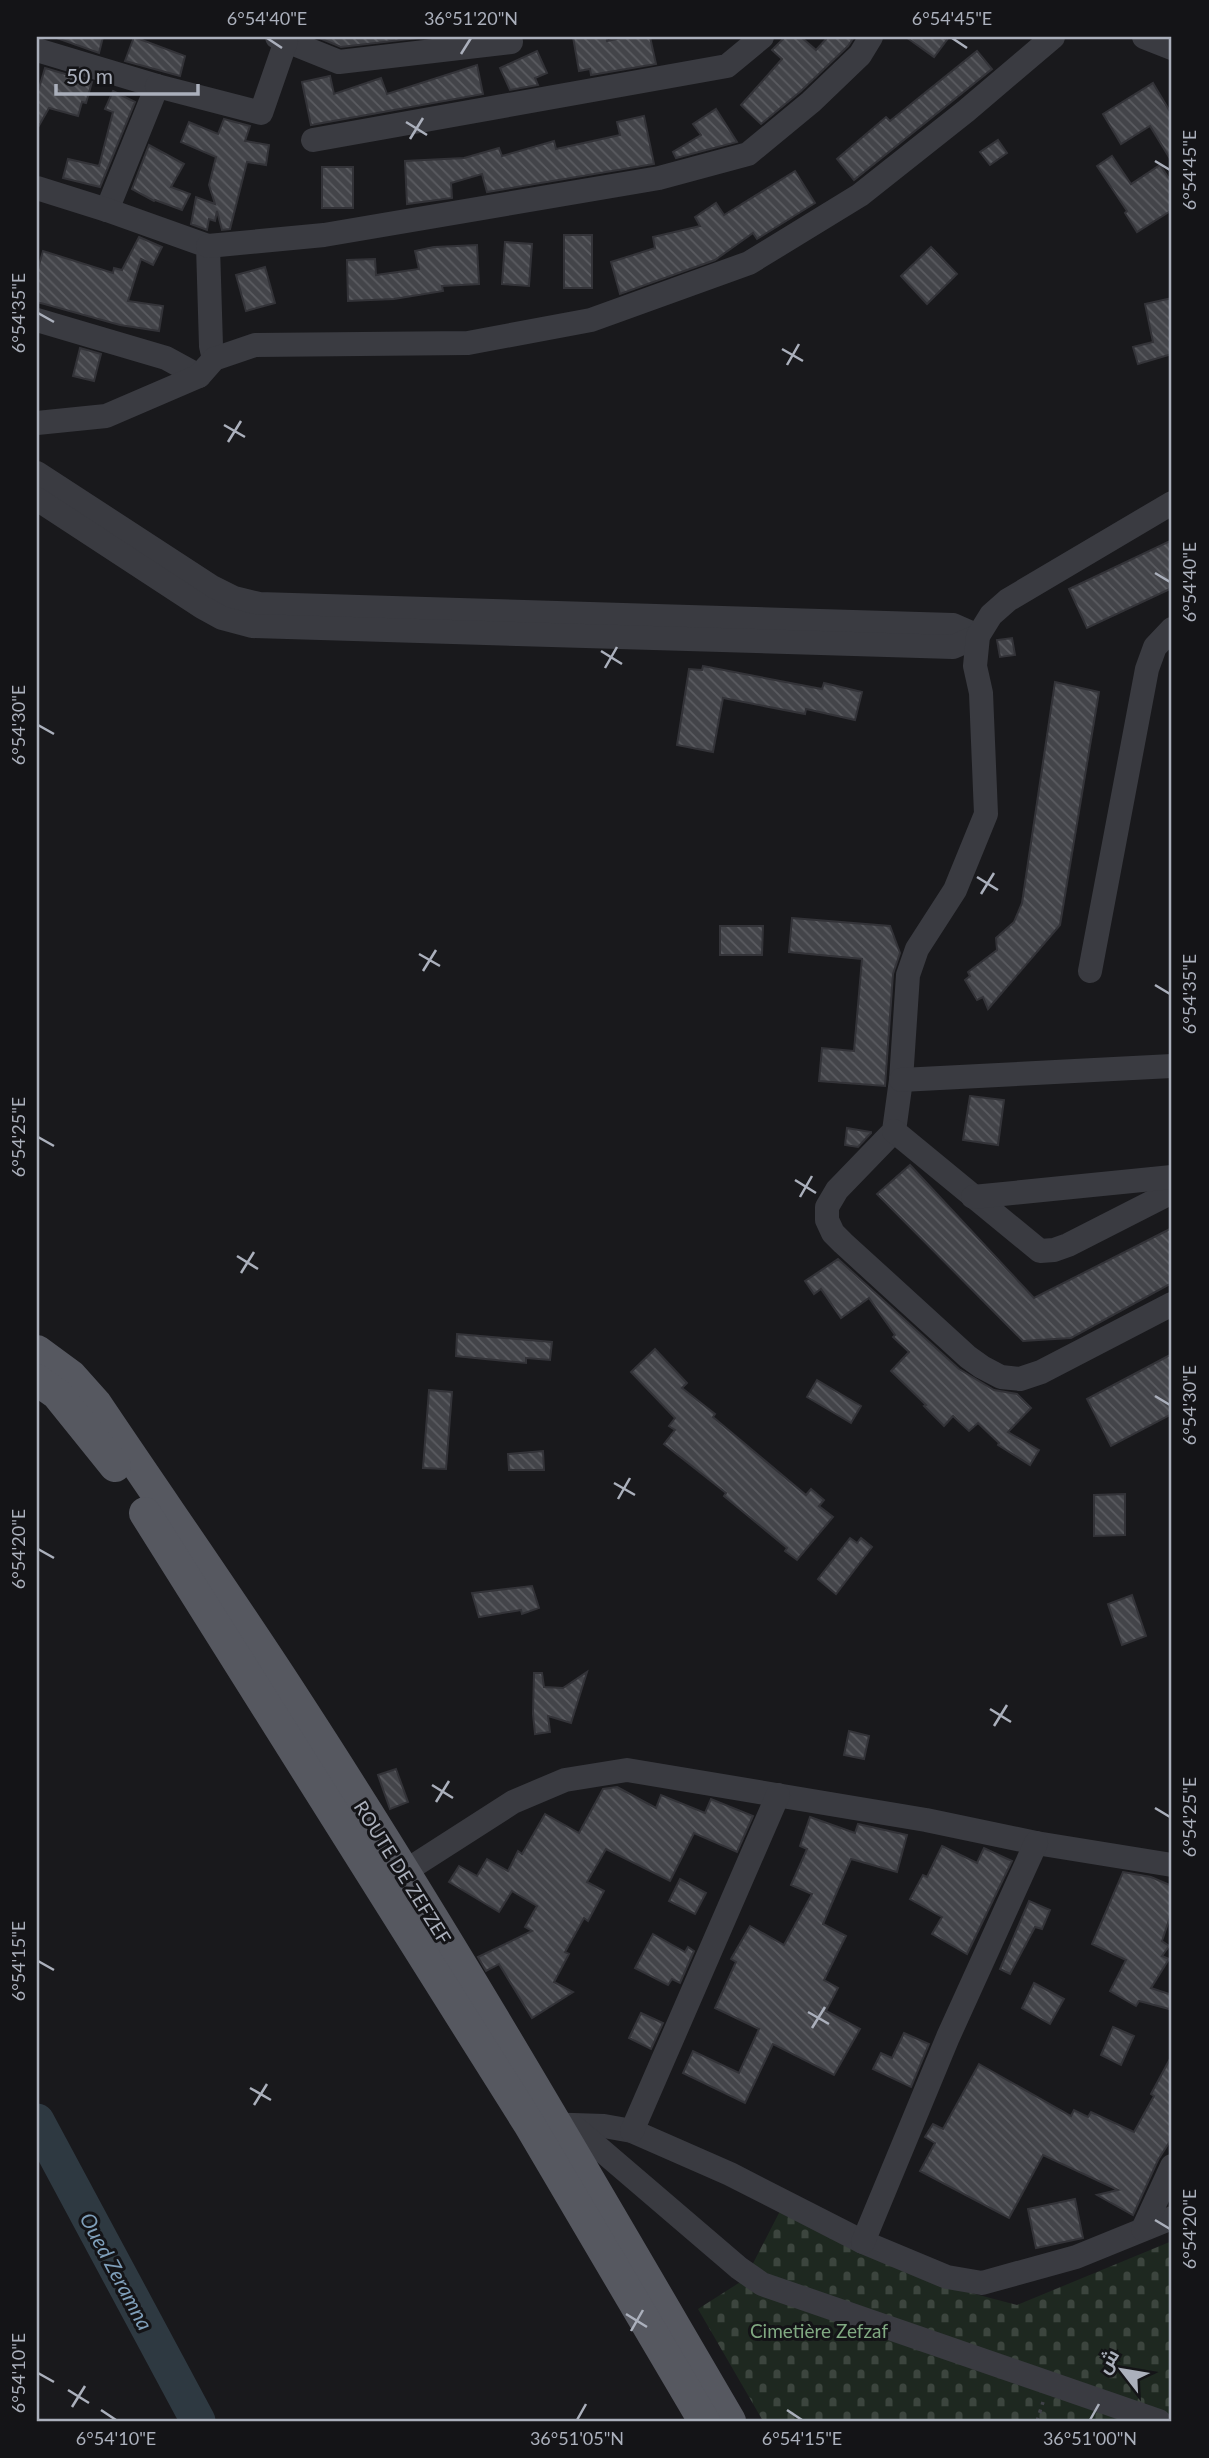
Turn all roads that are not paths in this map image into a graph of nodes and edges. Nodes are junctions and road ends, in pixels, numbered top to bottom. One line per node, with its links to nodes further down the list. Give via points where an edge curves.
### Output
1 (762, 37): 10 (street, via 727,66)
2 (871, 37): 13 (street, via 860,55 821,93 748,154 646,180 324,235)
3 (1052, 37): 15 (street, via 860,195 749,263 591,320 468,343 255,345)
4 (1144, 37): 7 (street)
5 (281, 39): 6 (street, via 339,62); 9 (street, via 261,113)
6 (511, 42)
7 (1172, 48)
8 (37, 50): 9 (street)
9 (157, 86): 12 (street)
10 (313, 140)
11 (37, 188): 12 (street)
12 (107, 210): 13 (street)
13 (208, 246): 15 (street, via 211,346)
14 (37, 320): 15 (street)
15 (207, 368): 16 (street, via 106,416)
16 (37, 423)
17 (37, 473): 21 (street, via 212,587 259,604 953,625)
18 (37, 499): 21 (street, via 202,607 251,626 953,647)
19 (1172, 503): 21 (street, via 1008,600 991,614)
20 (1172, 629): 22 (street, via 1155,647 1147,669)
21 (978, 636): 24 (street, via 975,666 981,693 986,814 956,890 916,949 908,975)
22 (1090, 971)
23 (1172, 1066): 24 (street)
24 (901, 1080): 25 (street)
25 (894, 1131): 28 (street); 29 (street, via 837,1191 827,1207 827,1220 833,1233 982,1367 1001,1377 1020,1379)
26 (1172, 1177): 28 (street)
27 (1172, 1192): 28 (street, via 1068,1245 1040,1251)
28 (973, 1196)
29 (1172, 1304)
30 (37, 1351): 35 (main road, ROUTE DE ZEFZEF, via 71,1376 96,1404 298,1702)
31 (37, 1380): 36 (main road, ROUTE DE ZEFZEF, via 57,1394 114,1464)
32 (778, 1795): 33 (street); 35 (street, via 627,1770 565,1780 513,1802); 37 (street)
33 (1037, 1843): 34 (street); 41 (street, via 948,2037)
34 (1172, 1865)
35 (404, 1872): 36 (main road, ROUTE DE ZEFZEF)
36 (553, 2125): 37 (street); 42 (main road, ROUTE DE ZEFZEF); 43 (main road, ROUTE DE ZEFZEF); 44 (street, via 762,2284)
37 (632, 2131): 41 (street, via 730,2174)
38 (1172, 2166): 40 (street)
39 (1172, 2218): 40 (street)
40 (1143, 2229): 41 (street, via 1076,2257 982,2283 947,2277)
41 (863, 2242)
42 (704, 2421)
43 (730, 2421)
44 (1159, 2421)

